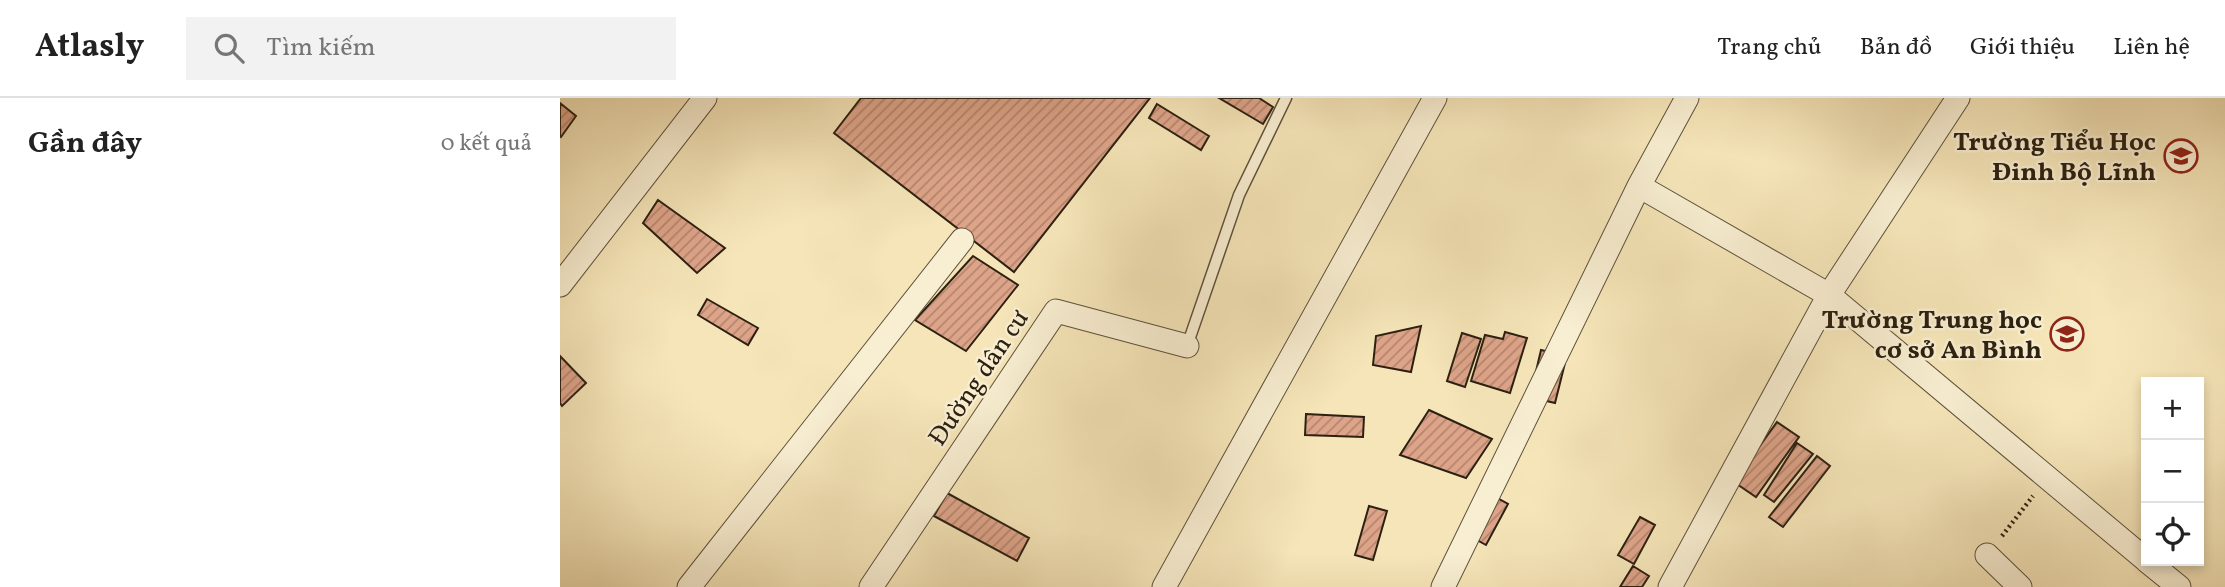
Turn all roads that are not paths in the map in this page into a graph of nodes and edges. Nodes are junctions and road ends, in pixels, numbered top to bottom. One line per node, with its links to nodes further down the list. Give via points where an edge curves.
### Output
1 (705, 98): 8 (street)
2 (1286, 98): 10 (lane, via 1240,195)
3 (1435, 98): 16 (street)
4 (1687, 98): 6 (street)
5 (1958, 98): 9 (street)
6 (1639, 186): 9 (street); 17 (street)
7 (962, 240): 15 (street)
8 (560, 285)
9 (1829, 295): 12 (street); 18 (street)
10 (1187, 346): 14 (street, Đường dân cư, via 1056,311)
11 (1987, 555): 19 (street)
12 (2141, 555)
13 (2154, 566): 20 (street)
14 (880, 584)
15 (688, 587)
16 (1164, 587)
17 (1443, 587)
18 (1670, 587)
19 (2020, 587)
20 (2179, 587)

